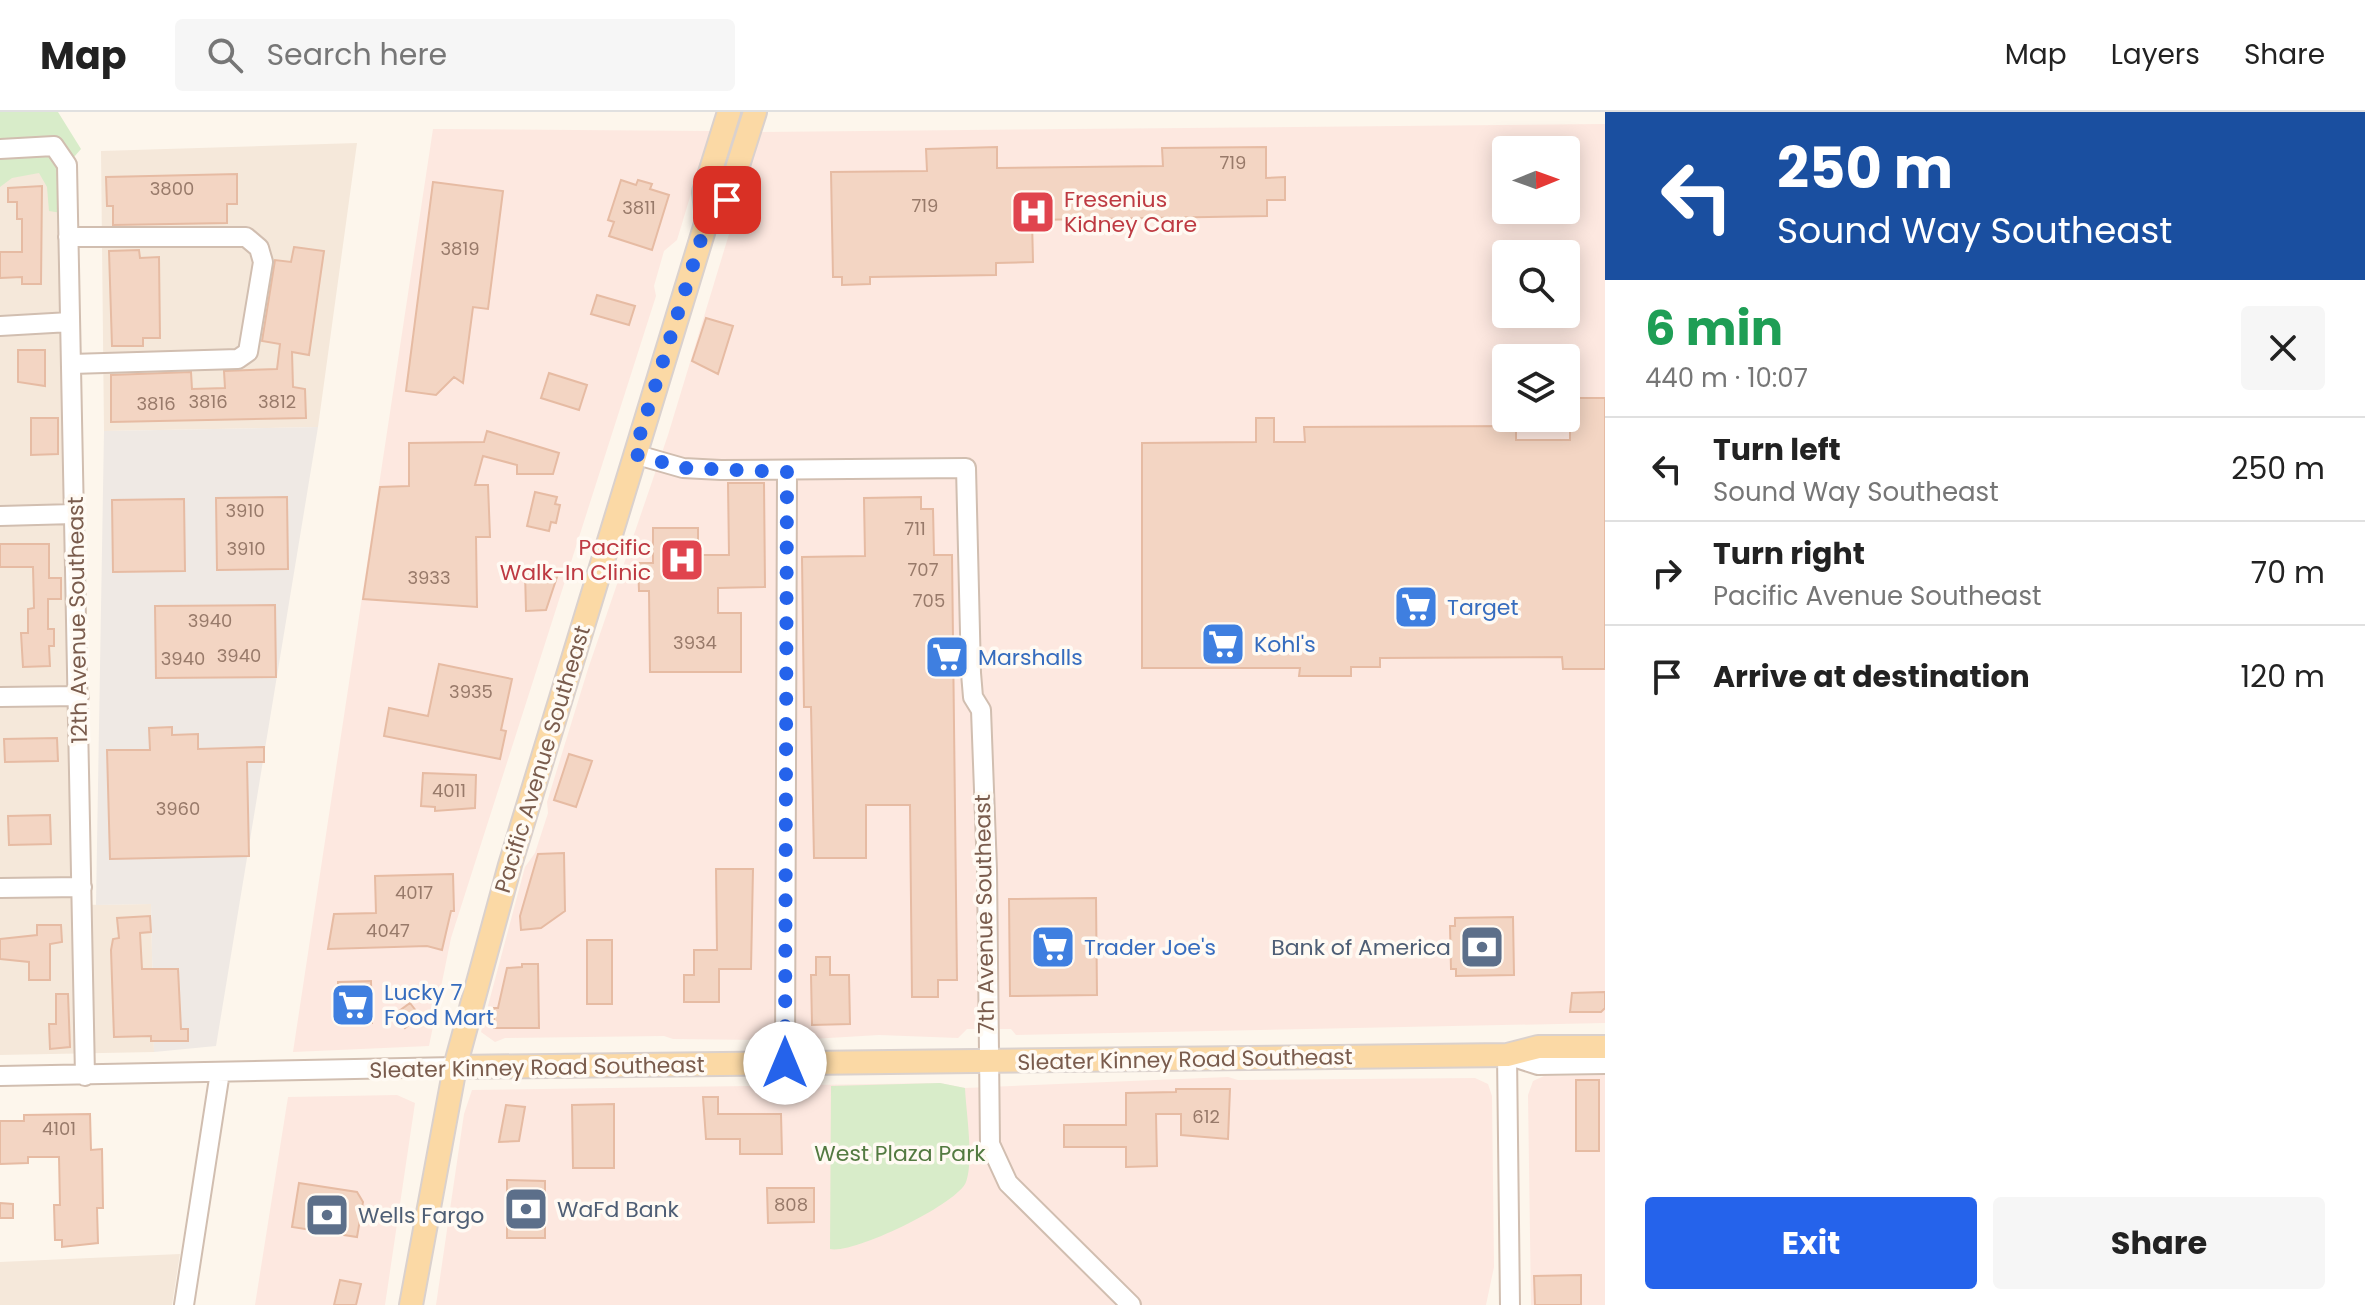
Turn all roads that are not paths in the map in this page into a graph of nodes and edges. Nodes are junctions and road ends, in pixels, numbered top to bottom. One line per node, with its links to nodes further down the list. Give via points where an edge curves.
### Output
1 (729, 112): 4 (main road, Pacific Avenue Southeast, via 704,192)
2 (755, 112): 4 (main road, Pacific Avenue Southeast, via 727,200)
3 (0, 149): 5 (street, 12th Avenue Southeast, via 54,146 67,165)
4 (707, 220): 9 (main road, Pacific Avenue Southeast)
5 (68, 237): 6 (street, 12th Avenue Southeast); 8 (street, via 246,237 259,248 263,262 248,352 238,359)
6 (70, 322): 7 (street); 8 (street, 12th Avenue Southeast)
7 (0, 326)
8 (71, 364): 11 (street, 12th Avenue Southeast)
9 (634, 454): 10 (street, via 683,468); 22 (main road, Pacific Avenue Southeast)
10 (787, 472): 19 (street, 7th Avenue Southeast, via 966,468 971,673 973,697 981,710 987,870); 20 (street)
11 (74, 514): 12 (street); 13 (street, 12th Avenue Southeast)
12 (0, 516)
13 (79, 696): 14 (street); 15 (street, 12th Avenue Southeast)
14 (0, 697)
15 (82, 887): 16 (street); 25 (street, 12th Avenue Southeast)
16 (0, 888)
17 (1605, 1047): 18 (main road, Sleater Kinney Road Southeast, via 1538,1047)
18 (1507, 1055): 19 (main road, Sleater Kinney Road Southeast); 21 (street, Sleater Kinney Road Southeast, via 1538,1065); 29 (street)
19 (987, 1061): 20 (main road, Sleater Kinney Road Southeast); 28 (street, 7th Avenue Southeast, via 990,1144 996,1164 1036,1214)
20 (785, 1063): 22 (main road, Sleater Kinney Road Southeast)
21 (1605, 1064)
22 (455, 1067): 23 (street, Sleater Kinney Road Southeast); 27 (main road, Pacific Avenue Southeast)
23 (220, 1072): 25 (street, Sleater Kinney Road Southeast); 26 (street)
24 (0, 1076): 25 (street, Sleater Kinney Road Southeast)
25 (85, 1076)
26 (184, 1305)
27 (411, 1305)
28 (1131, 1305)
29 (1510, 1305)

